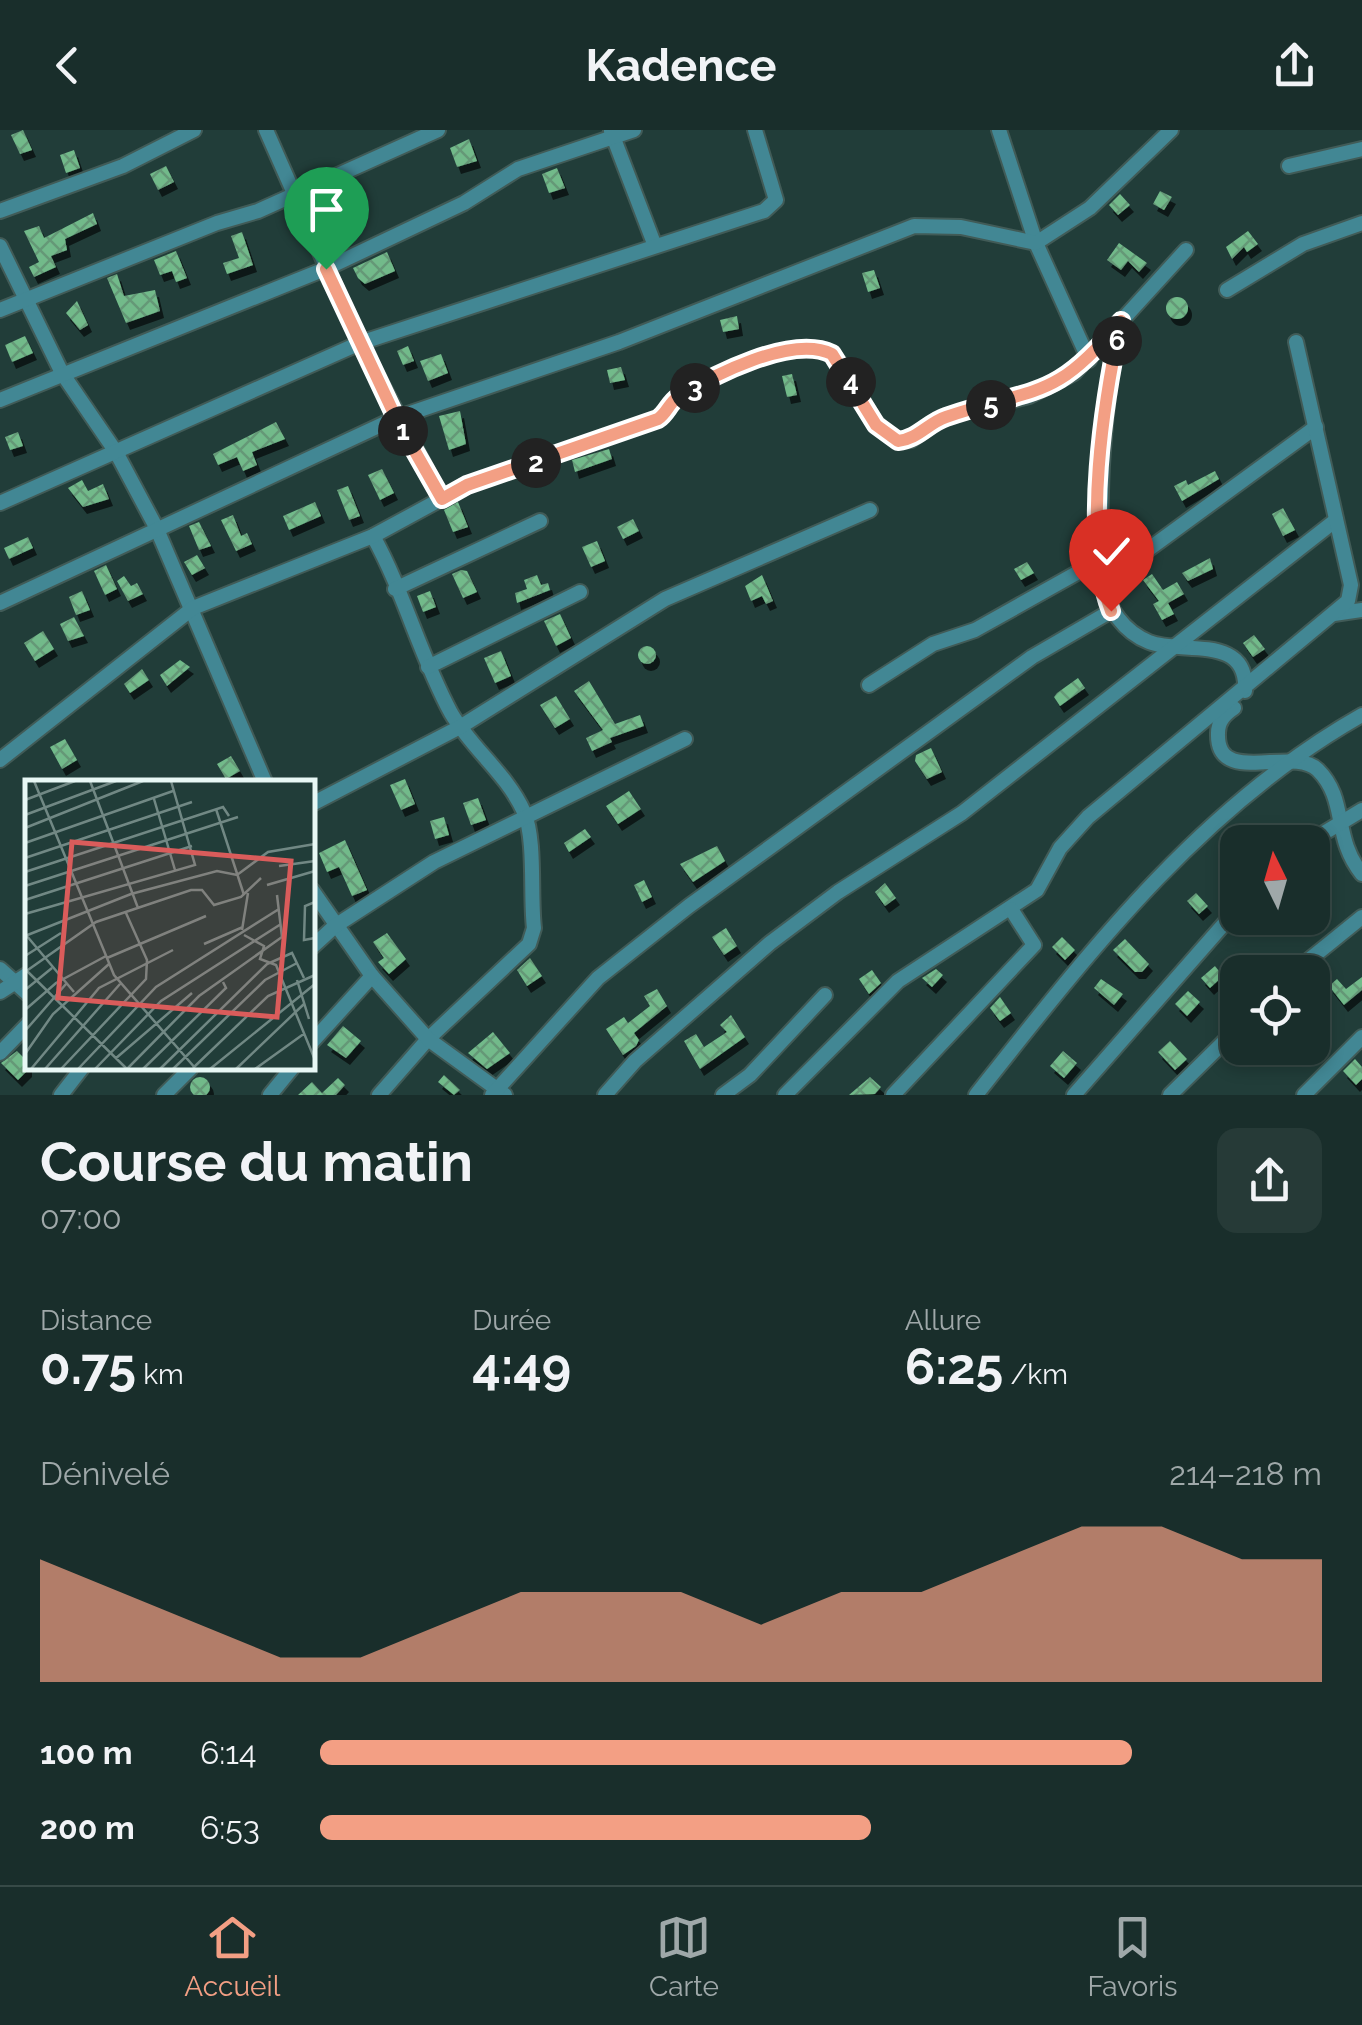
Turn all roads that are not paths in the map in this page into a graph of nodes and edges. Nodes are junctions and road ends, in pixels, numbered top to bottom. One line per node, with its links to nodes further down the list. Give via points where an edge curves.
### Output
1 (194, 130): 12 (street, via 123,166)
2 (266, 130): 11 (street)
3 (438, 130): 11 (street)
4 (634, 130): 8 (street)
5 (756, 130): 16 (street, via 776,200 771,207)
6 (999, 130): 14 (street)
7 (1171, 130): 14 (street, via 1090,208)
8 (613, 134): 16 (street); 18 (street, via 518,169 464,203)
9 (1362, 149): 10 (street)
10 (1289, 166)
11 (296, 192): 18 (street); 20 (street)
12 (0, 212)
13 (1362, 224): 19 (street, via 1303,244)
14 (1036, 243): 25 (street); 28 (street, via 961,227 914,226 618,342)
15 (0, 246): 20 (street)
16 (655, 246): 23 (street)
17 (1186, 250): 22 (street)
18 (326, 269): 23 (street); 26 (street)
19 (1228, 290)
20 (26, 299): 21 (street); 26 (street)
21 (0, 310)
22 (1121, 321): 25 (street); 38 (street, via 1099,476)
23 (360, 342): 28 (street); 30 (street)
24 (1296, 342): 29 (street)
25 (1089, 360): 31 (street, via 1059,384 943,418 911,440 898,441 876,425 832,354 818,349 774,355 740,364 673,400 658,419)
26 (62, 374): 27 (street); 30 (street)
27 (0, 400)
28 (396, 418): 31 (street); 36 (street)
29 (1316, 427): 34 (street); 39 (street)
30 (116, 452): 32 (street); 36 (street)
31 (442, 499): 37 (street)
32 (0, 503)
33 (870, 510): 52 (street, via 665,599)
34 (1336, 520): 46 (street, via 1350,594); 47 (street)
35 (540, 521): 40 (street)
36 (156, 528): 42 (street); 43 (street)
37 (373, 536): 40 (street); 43 (street)
38 (1100, 560): 39 (street); 49 (street)
39 (1101, 584): 45 (street)
40 (395, 588): 48 (street)
41 (580, 592): 48 (street)
42 (0, 603)
43 (193, 608): 55 (street); 56 (street)
44 (1362, 610): 46 (street)
45 (1111, 611): 47 (street, via 1138,636); 83 (street, via 1032,658 674,918 598,978)
46 (1334, 614): 50 (street)
47 (1169, 648): 50 (street, via 1194,645 1232,658); 88 (street, via 962,813 770,943)
48 (428, 667): 52 (street)
49 (869, 684)
50 (1246, 687): 54 (street, via 1219,723 1222,750 1260,767); 64 (street, via 1088,817 1060,848 1037,890)
51 (1362, 715): 54 (street)
52 (460, 728): 57 (street); 59 (street, via 506,780)
53 (684, 739): 59 (street)
54 (1292, 758): 60 (street, via 1326,778); 92 (street, via 1198,836 1116,921)
55 (0, 760)
56 (264, 780)
57 (315, 802)
58 (1362, 810): 60 (street)
59 (526, 816): 66 (street, via 434,862); 77 (street, via 534,928 529,944)
60 (1340, 825): 61 (street); 62 (street, via 1345,852)
61 (1330, 830)
62 (1362, 874)
63 (315, 895): 66 (street)
64 (1011, 909): 90 (street, via 898,981); 91 (street, via 1034,945)
65 (1362, 916): 69 (street)
66 (334, 926): 68 (street); 71 (street)
67 (1220, 929): 93 (street)
68 (315, 945)
69 (1315, 955)
70 (0, 969): 72 (street)
71 (372, 976): 76 (street); 77 (street)
72 (6, 988)
73 (825, 994): 89 (street, via 750,1076)
74 (25, 1027): 79 (street)
75 (1362, 1037): 95 (street)
76 (315, 1039)
77 (428, 1040): 83 (street); 87 (street)
78 (1220, 1046): 94 (street)
79 (0, 1053)
80 (80, 1070): 84 (street)
81 (188, 1070): 85 (street)
82 (290, 1070): 86 (street)
83 (498, 1093)
84 (61, 1095)
85 (164, 1095)
86 (270, 1095)
87 (378, 1095)
88 (605, 1095)
89 (723, 1095)
90 (786, 1095)
91 (892, 1095)
92 (976, 1095)
93 (1074, 1095)
94 (1170, 1095)
95 (1304, 1095)

